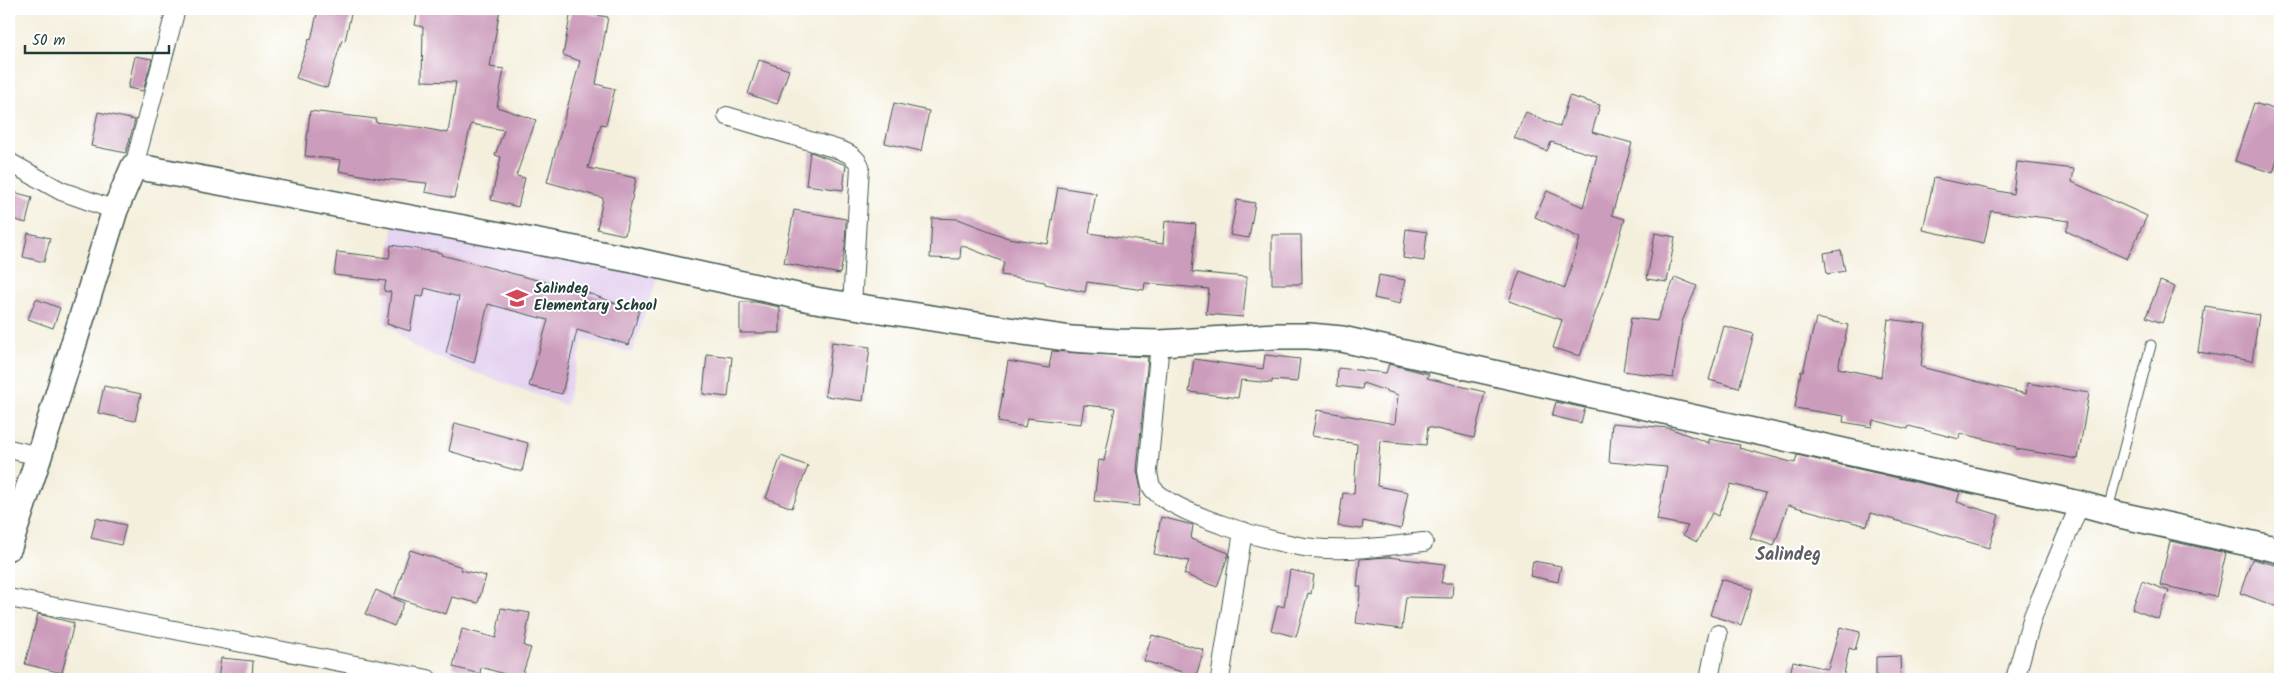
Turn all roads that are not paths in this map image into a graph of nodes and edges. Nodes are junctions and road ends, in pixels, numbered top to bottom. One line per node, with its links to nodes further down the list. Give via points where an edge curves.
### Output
1 (176, 9): 4 (street)
2 (727, 116): 6 (street, via 840,150 858,161)
3 (9, 162): 5 (street, via 61,190)
4 (134, 166): 5 (street); 6 (street, via 633,260)
5 (115, 210): 10 (street)
6 (852, 305): 7 (street, via 1072,339)
7 (1160, 343): 11 (street, via 1276,336 1342,339); 13 (street, via 1148,471 1152,488 1184,508)
8 (2151, 345): 12 (lane)
9 (9, 449): 10 (street)
10 (39, 456): 15 (street)
11 (2080, 504): 12 (street); 22 (street, via 2033,616)
12 (2108, 512): 16 (street)
13 (1243, 531): 14 (street, via 1313,548 1348,549); 20 (street)
14 (1424, 542)
15 (9, 547)
16 (2280, 550)
17 (9, 598): 19 (street)
18 (1718, 634): 21 (street)
19 (428, 679)
20 (1220, 679)
21 (1709, 679)
22 (2015, 679)

